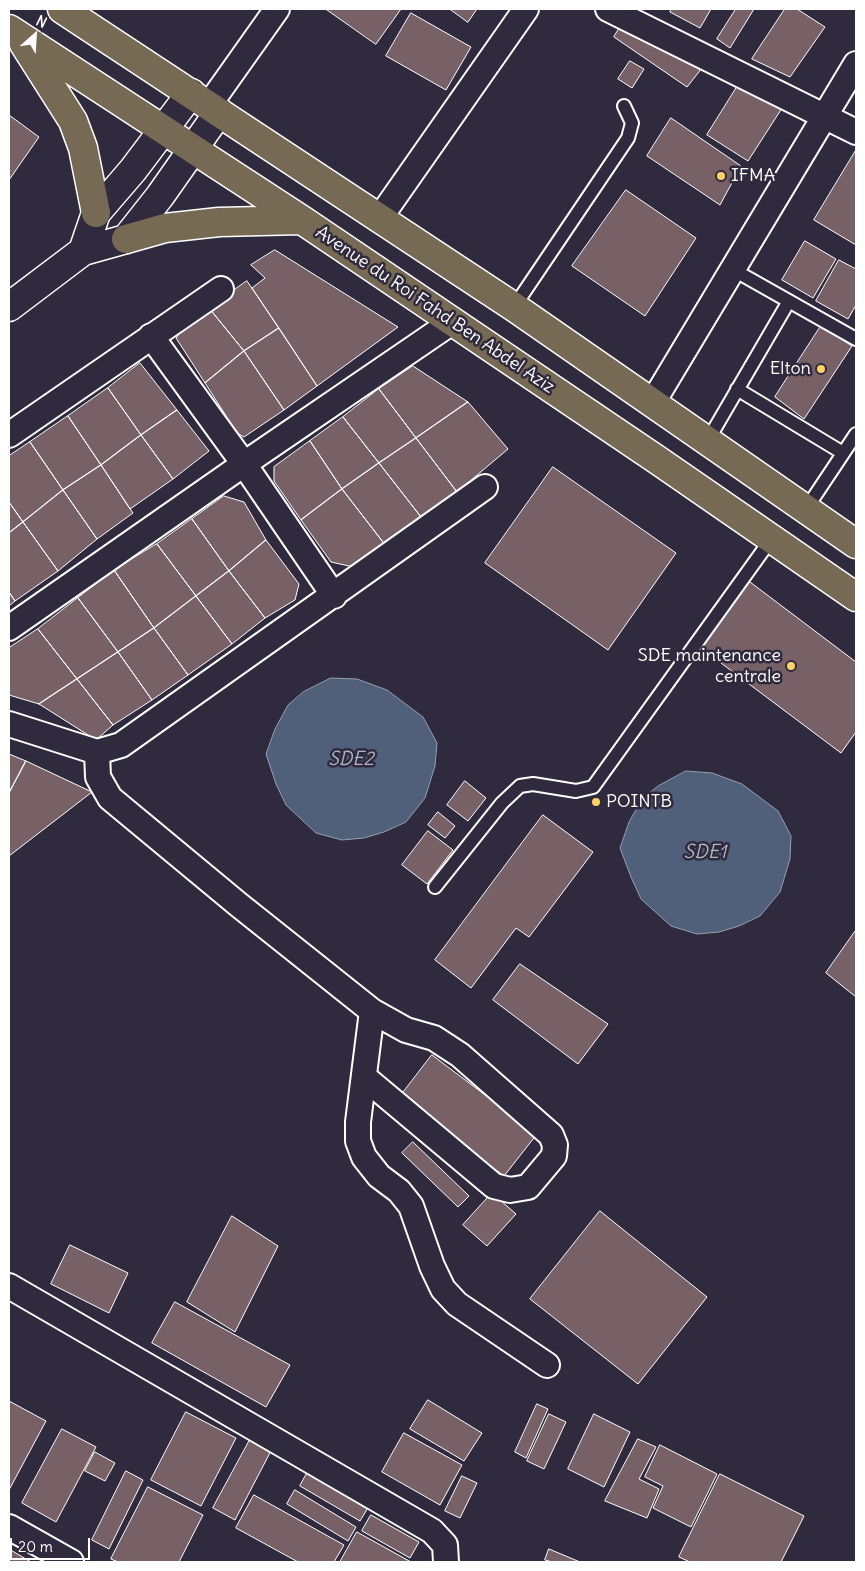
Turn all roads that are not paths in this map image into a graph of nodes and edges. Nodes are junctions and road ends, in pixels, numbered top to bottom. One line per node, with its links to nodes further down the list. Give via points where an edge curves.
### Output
1 (62, 9): 7 (main road)
2 (277, 9): 7 (street)
3 (526, 9): 14 (street)
4 (608, 9): 9 (street)
5 (13, 32): 10 (main road, Avenue du Roi Fahd Ben Abdel Aziz); 13 (main road, via 73,121 83,148)
6 (856, 64): 9 (street)
7 (206, 103): 10 (main road); 12 (main road); 14 (main road)
8 (624, 106): 21 (lane, via 632,123 628,138)
9 (825, 116): 11 (street); 18 (street)
10 (163, 130): 12 (main road, Avenue du Roi Fahd Ben Abdel Aziz); 13 (main road)
11 (856, 132)
12 (193, 150): 15 (main road, Avenue du Roi Fahd Ben Abdel Aziz); 16 (main road)
13 (96, 213): 17 (main road)
14 (379, 219): 21 (main road)
15 (302, 220): 16 (main road, via 219,222 165,228); 23 (main road, Avenue du Roi Fahd Ben Abdel Aziz)
16 (126, 239): 17 (main road)
17 (83, 250): 22 (main road)
18 (732, 269): 20 (lane); 27 (street)
19 (221, 288): 24 (street)
20 (789, 301): 25 (lane); 26 (lane)
21 (514, 306): 27 (main road)
22 (9, 307)
23 (452, 322): 32 (street); 35 (main road, Avenue du Roi Fahd Ben Abdel Aziz)
24 (152, 336): 29 (street); 32 (street)
25 (856, 339)
26 (737, 389): 30 (lane); 31 (lane)
27 (653, 402): 30 (main road)
28 (856, 434): 31 (lane)
29 (9, 435)
30 (708, 440): 34 (main road)
31 (843, 453): 34 (lane)
32 (244, 464): 37 (street); 39 (street)
33 (486, 487): 37 (street)
34 (806, 509): 36 (main road)
35 (772, 538): 38 (main road, Avenue du Roi Fahd Ben Abdel Aziz); 42 (lane, via 593,787 576,791 533,784 520,786 502,803)
36 (856, 544)
37 (334, 596): 41 (street, via 121,745)
38 (856, 597)
39 (9, 628)
40 (9, 724): 41 (street)
41 (96, 752): 43 (street, via 98,777 110,798)
42 (435, 887)
43 (372, 1012): 44 (street); 44 (street, via 406,1030 434,1038 460,1055 551,1135 555,1145 554,1156 528,1187 510,1190 494,1186)
44 (364, 1077): 46 (street, via 358,1141 364,1157 379,1176 399,1191 411,1206 443,1289 457,1304)
45 (9, 1286): 49 (street, via 432,1531 445,1545)
46 (547, 1365)
47 (9, 1527): 48 (street)
48 (71, 1562)
49 (446, 1562)

